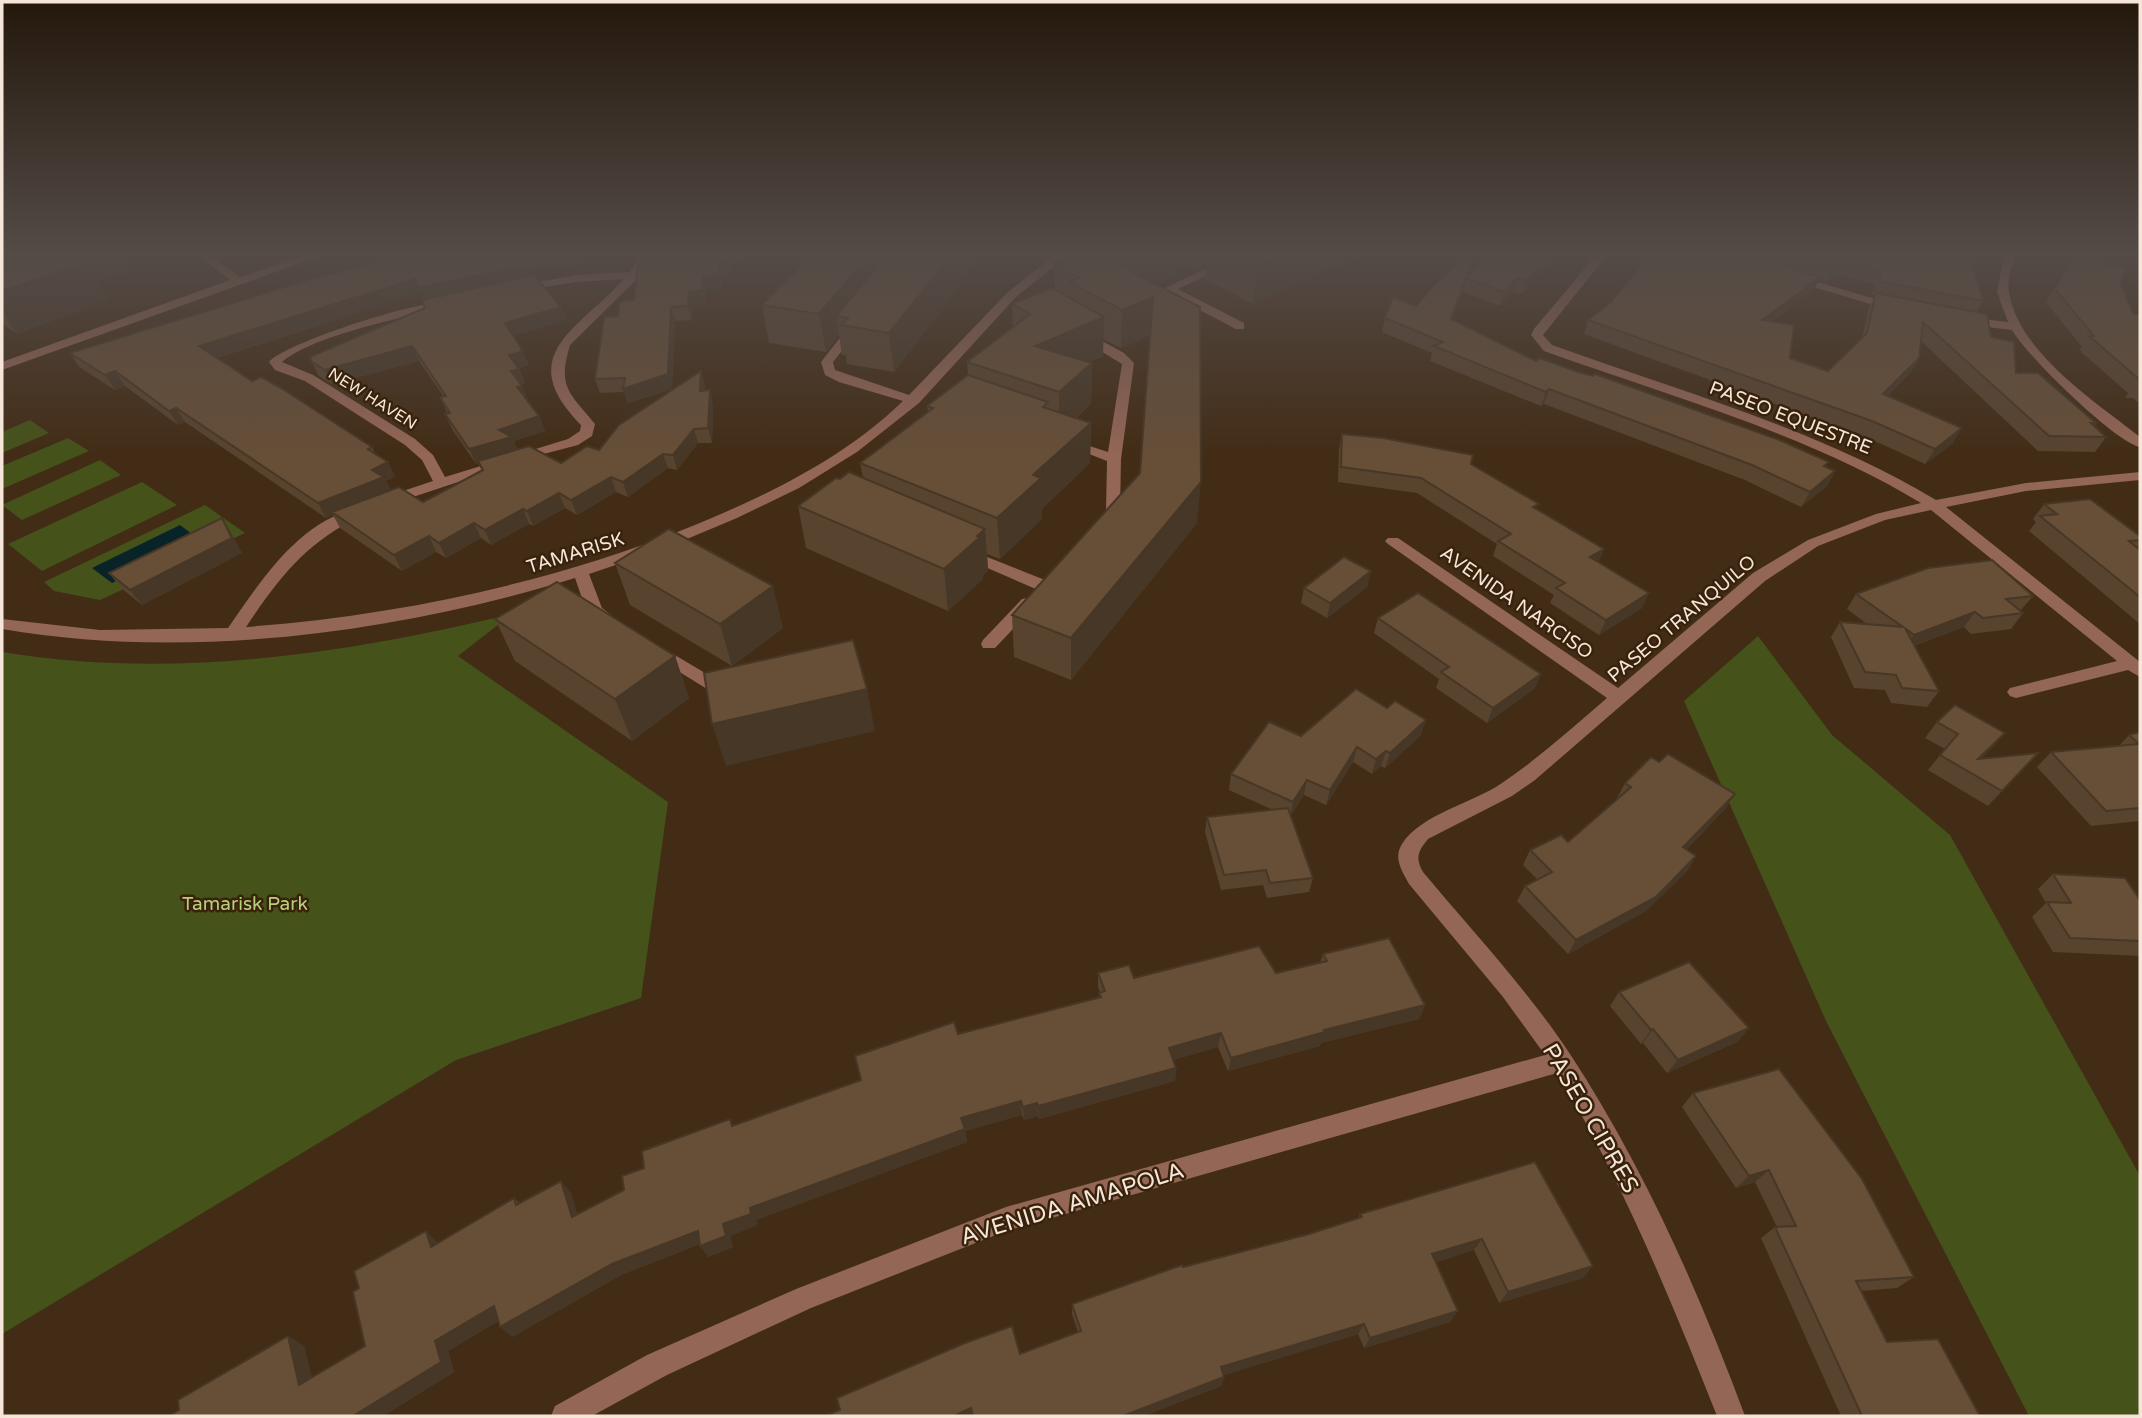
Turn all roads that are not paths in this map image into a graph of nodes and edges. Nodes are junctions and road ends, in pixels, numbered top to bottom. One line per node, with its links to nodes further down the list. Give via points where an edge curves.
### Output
1 (126, 321): 13 (street)
2 (384, 321): 19 (street, NEW HAVEN, via 289,350 277,359 279,367 309,379 410,442 428,458)
3 (585, 321): 19 (street, via 564,344 556,379 562,398 588,424 587,433 573,442)
4 (859, 321): 14 (street, via 827,362 829,372)
5 (995, 321): 14 (street, TAMARISK)
6 (1230, 321): 11 (street)
7 (1547, 321): 20 (street, PASEO EQUESTRE, via 1539,340 1548,348 1830,449)
8 (1965, 321): 12 (street)
9 (2013, 321): 12 (street)
10 (1066, 325): 17 (street, via 1128,363)
11 (1240, 326)
12 (2016, 327): 16 (street, via 2040,359)
13 (2, 366)
14 (914, 400): 24 (street, TAMARISK, via 837,459 759,503)
15 (1053, 438): 17 (street)
16 (2140, 443)
17 (1114, 459): 21 (street, via 1113,512)
18 (2140, 477): 20 (street, PASEO TRANQUILO, via 2026,487)
19 (441, 482): 27 (street, via 360,511 316,534 281,564)
20 (1934, 505): 30 (street, PASEO EQUESTRE); 33 (street, PASEO TRANQUILO, via 1881,517 1813,543 1759,577)
21 (1096, 530)
22 (1393, 541): 33 (street, AVENIDA NARCISO)
23 (958, 550): 29 (street, via 1049,581)
24 (581, 572): 26 (street, via 595,611); 27 (street, TAMARISK, via 404,615)
25 (2, 624): 27 (street, TAMARISK, via 71,634)
26 (618, 626)
27 (233, 634)
28 (640, 640): 31 (street, via 719,691)
29 (989, 644)
30 (2135, 668): 32 (street)
31 (746, 692)
32 (2016, 692)
33 (1618, 697): 34 (street, PASEO TRANQUILO, via 1505,792 1421,834)
34 (1409, 849): 35 (street, PASEO CIPRES, via 1408,863 1416,878)
35 (1562, 1061): 36 (street, AVENIDA AMAPOLA, via 1006,1219 780,1309 657,1365); 37 (street, PASEO CIPRES, via 1627,1175)
36 (565, 1416)
37 (1731, 1416)

